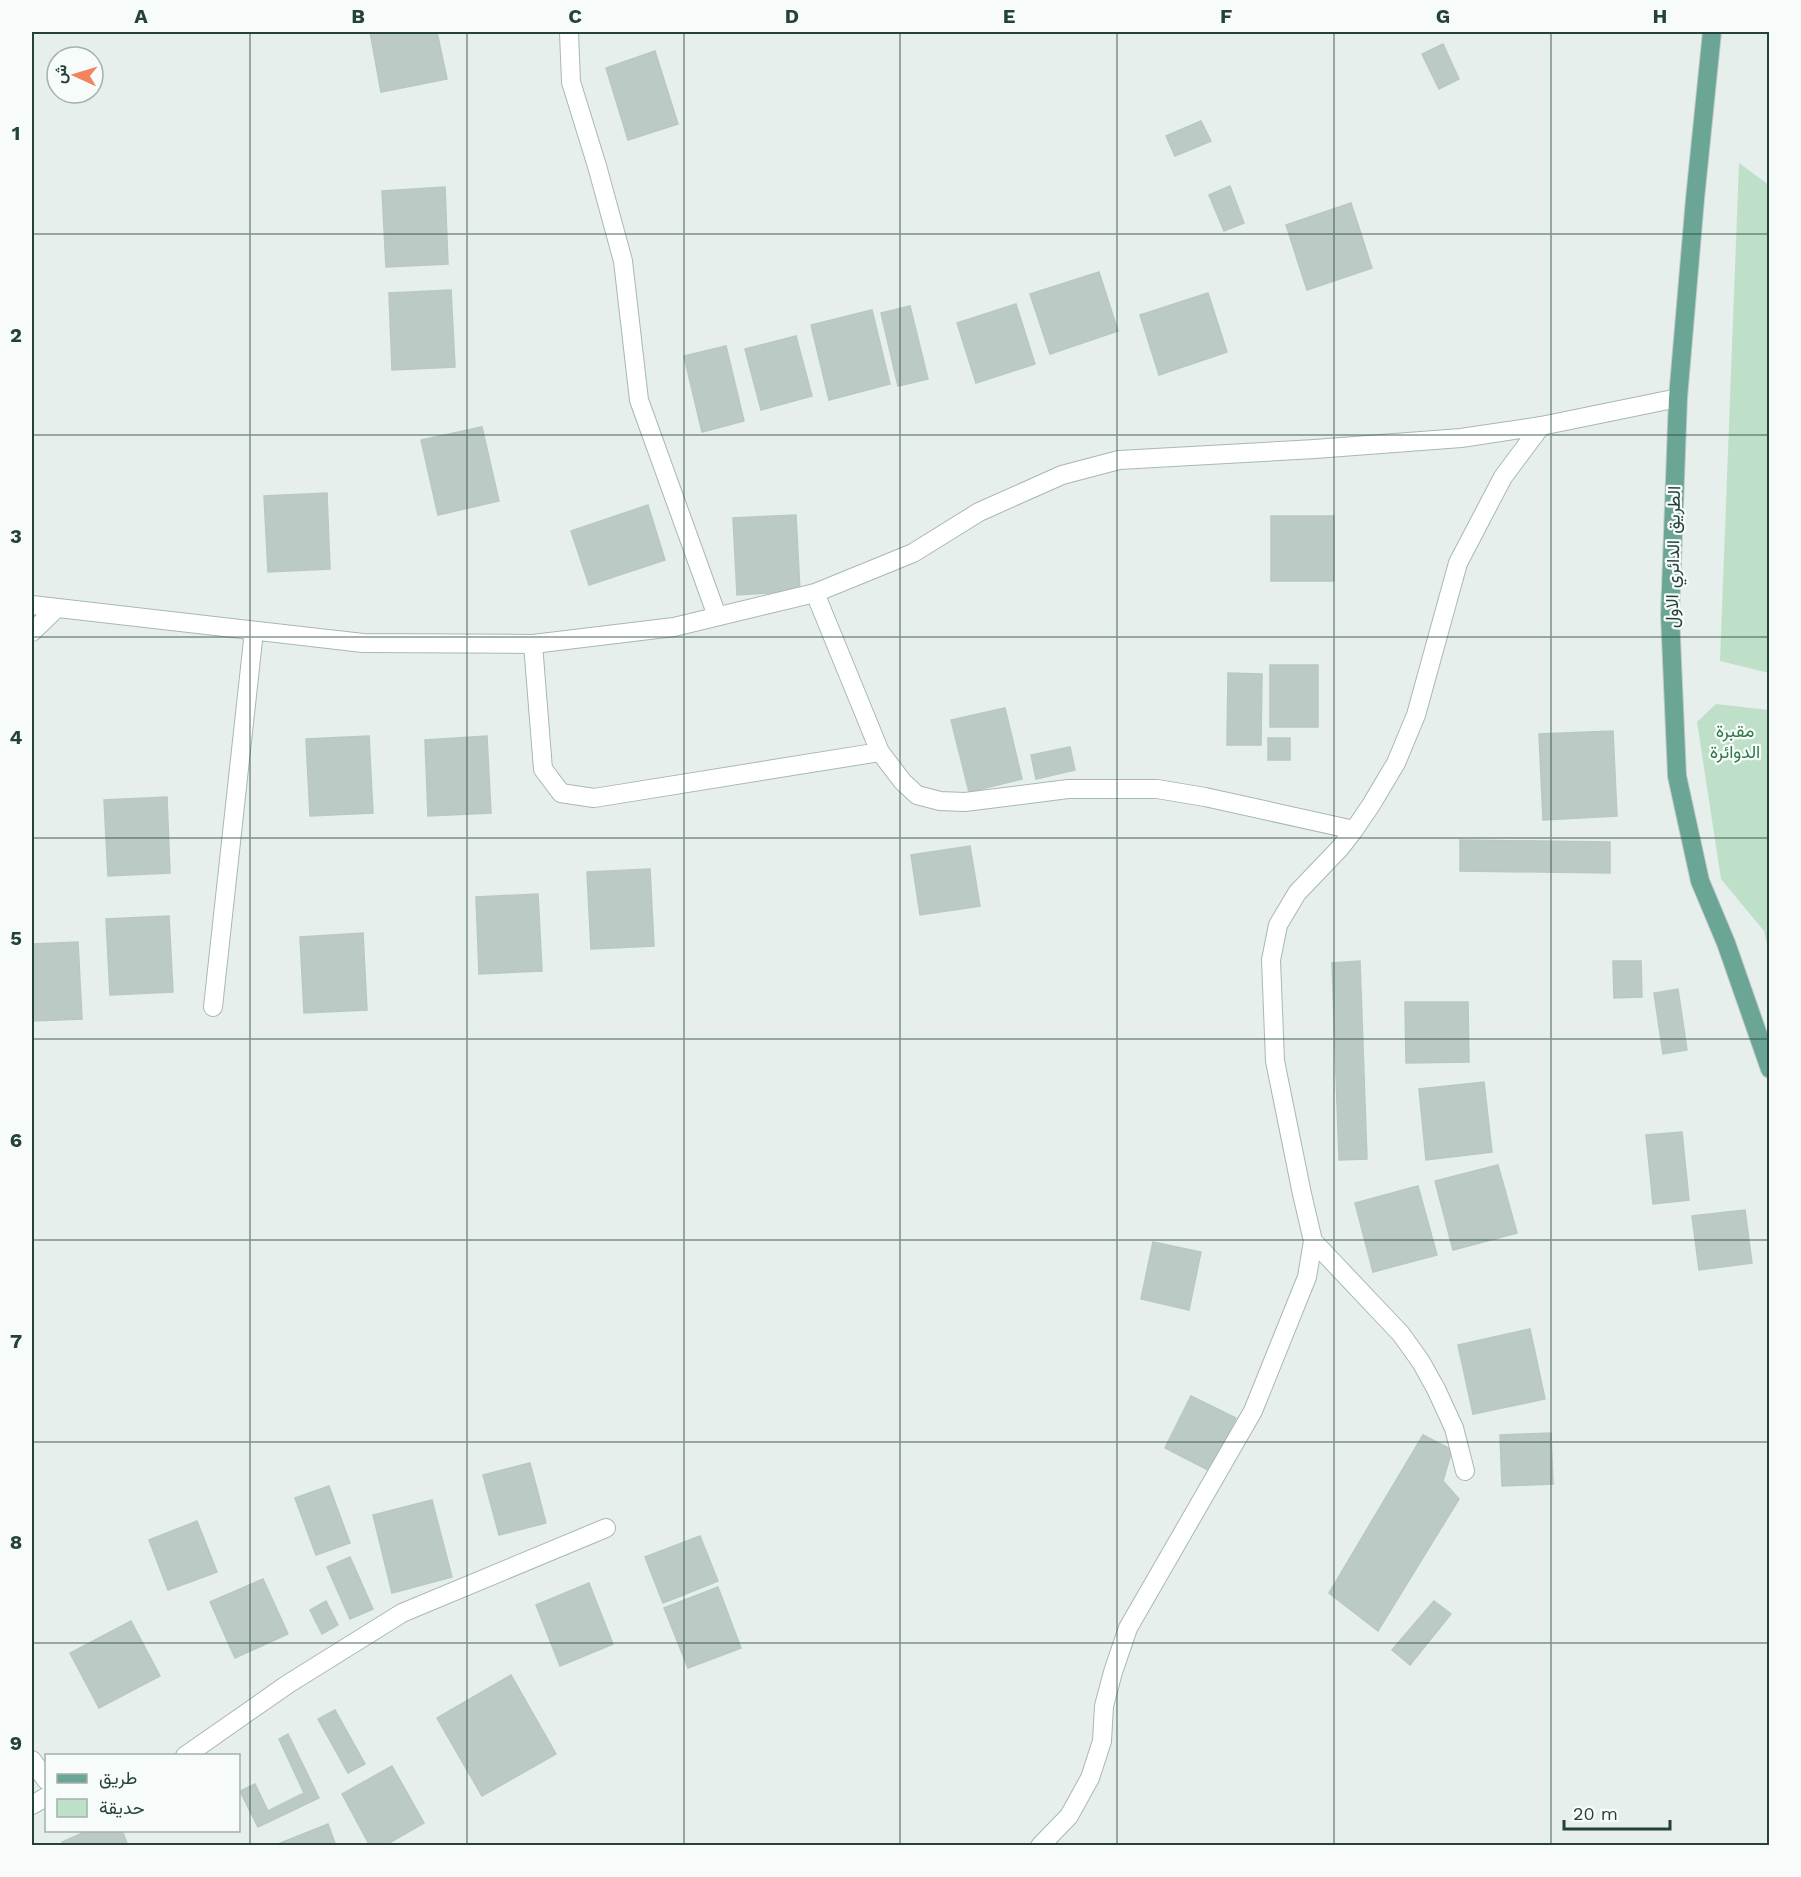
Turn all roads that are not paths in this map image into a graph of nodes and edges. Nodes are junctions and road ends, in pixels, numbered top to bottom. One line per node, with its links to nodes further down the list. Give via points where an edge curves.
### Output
1 (569, 32): 8 (street, via 572,82 623,261 639,400)
2 (1712, 32): 3 (main road, الطريق الدائري الاول)
3 (1678, 398): 4 (street); 15 (main road, الطريق الدائري الاول, via 1670,615 1677,776 1701,881)
4 (1540, 426): 5 (street, via 1461,438 1119,460 1052,480 979,512 913,553); 13 (street, via 1503,477 1458,563 1416,715 1396,763)
5 (815, 594): 8 (street); 12 (street)
6 (32, 605): 7 (street)
7 (57, 608): 9 (street); 10 (street)
8 (717, 616): 11 (street, via 674,627)
9 (254, 631): 11 (street, via 363,643); 14 (street)
10 (32, 632)
11 (533, 644): 12 (street, via 543,769 561,793 594,798)
12 (880, 752): 13 (street, via 917,795 940,801 965,802 1068,789 1157,789)
13 (1354, 830): 16 (street, via 1297,893 1278,925 1271,960 1275,1061)
14 (213, 1007)
15 (1770, 1068)
16 (1313, 1241): 17 (street, via 1401,1334 1421,1362 1454,1428); 22 (street, via 1307,1277 1253,1411 1128,1628 1104,1706 1102,1741 1090,1778 1069,1816)
17 (1465, 1471)
18 (606, 1528): 19 (street, via 402,1613)
19 (186, 1754)
20 (32, 1760): 21 (street)
21 (45, 1779)
22 (1040, 1845)

